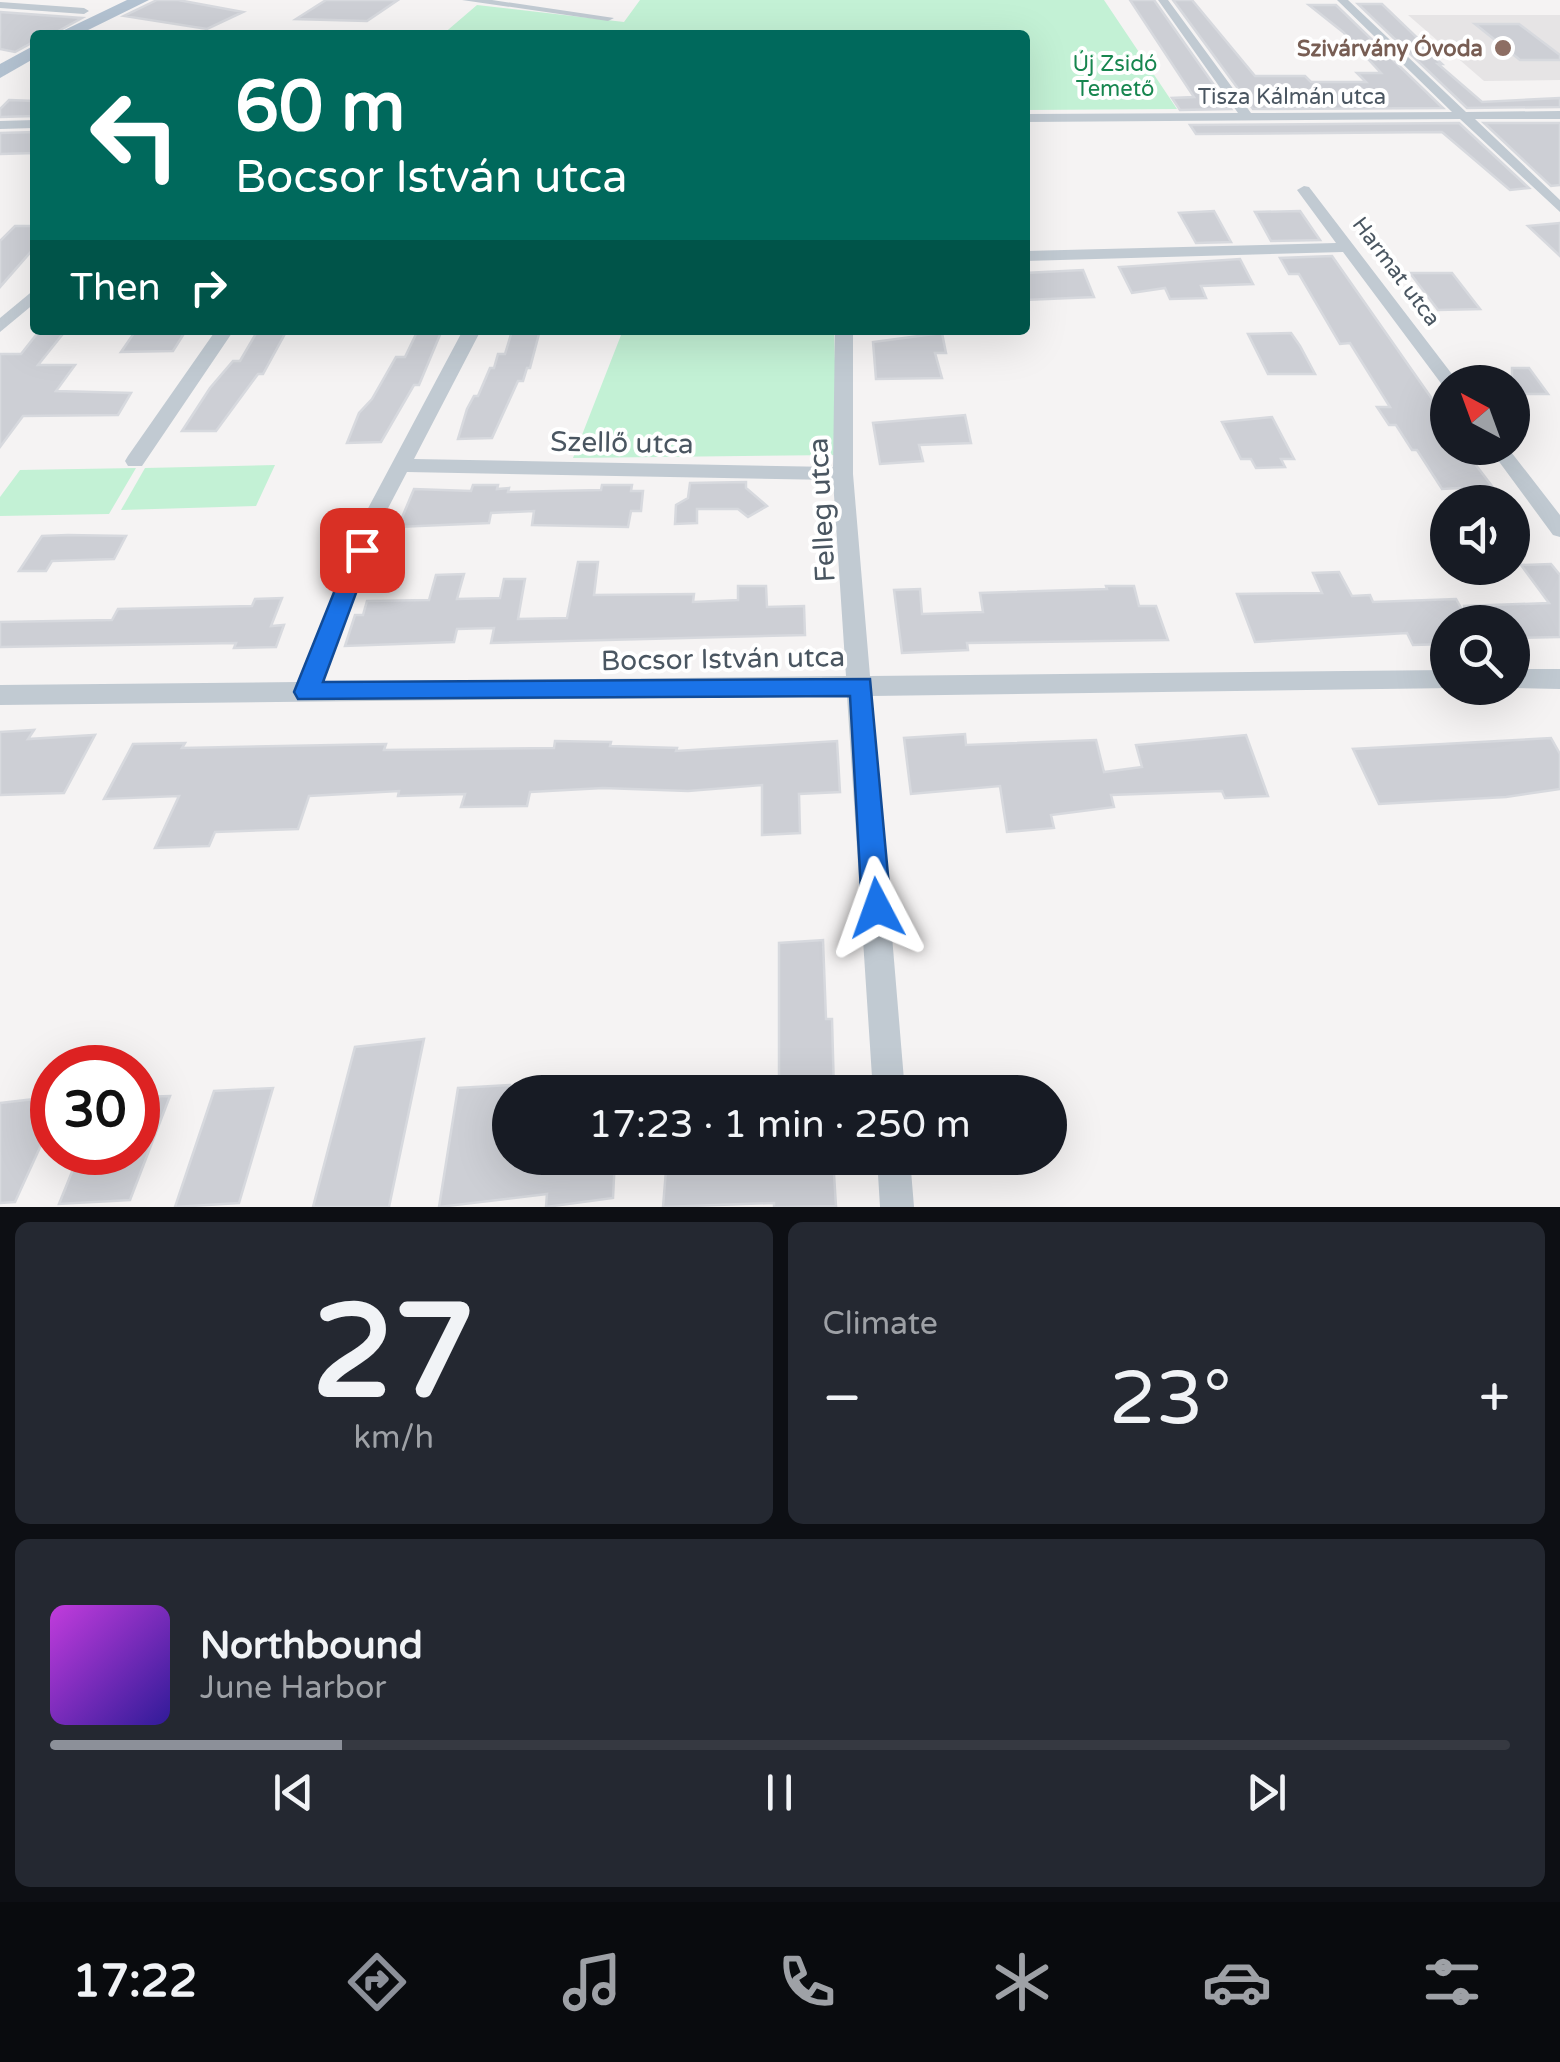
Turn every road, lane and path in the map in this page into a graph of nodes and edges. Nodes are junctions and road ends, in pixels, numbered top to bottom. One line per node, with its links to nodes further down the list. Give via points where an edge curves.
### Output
1 (141, 0): 8 (main road)
2 (1163, 0): 13 (street)
3 (1342, 0): 11 (street)
4 (475, 1): 7 (street)
5 (0, 5): 6 (street)
6 (84, 10)
7 (608, 18)
8 (74, 30)
9 (30, 53): 10 (main road)
10 (0, 72)
11 (1464, 115): 12 (street, Tisza Kálmán utca); 13 (street, Tisza Kálmán utca); 18 (street)
12 (1560, 115)
13 (1247, 116): 14 (street, Tisza Kálmán utca)
14 (1030, 118)
15 (30, 124): 16 (street)
16 (0, 125)
17 (1304, 190): 19 (street, Harmat utca)
18 (1560, 208)
19 (1347, 247): 20 (street); 26 (street, Harmat utca)
20 (1030, 253)
21 (30, 299): 22 (street)
22 (0, 326)
23 (222, 335): 27 (street)
24 (469, 335): 28 (street)
25 (844, 335): 30 (street, Felleg utca)
26 (1436, 365)
27 (135, 462)
28 (401, 465): 30 (street, Szellő utca); 36 (street, via 375,514)
29 (1511, 465): 31 (street)
30 (843, 474): 35 (street, Felleg utca)
31 (1560, 530)
32 (1530, 679): 33 (street)
33 (1560, 679)
34 (1430, 680): 35 (street, Bocsor István utca)
35 (862, 686): 36 (street, Bocsor István utca); 38 (street, Felleg utca)
36 (306, 692): 37 (street, Bocsor István utca)
37 (0, 695)
38 (888, 1075)
39 (895, 1175): 40 (street)
40 (897, 1207)

